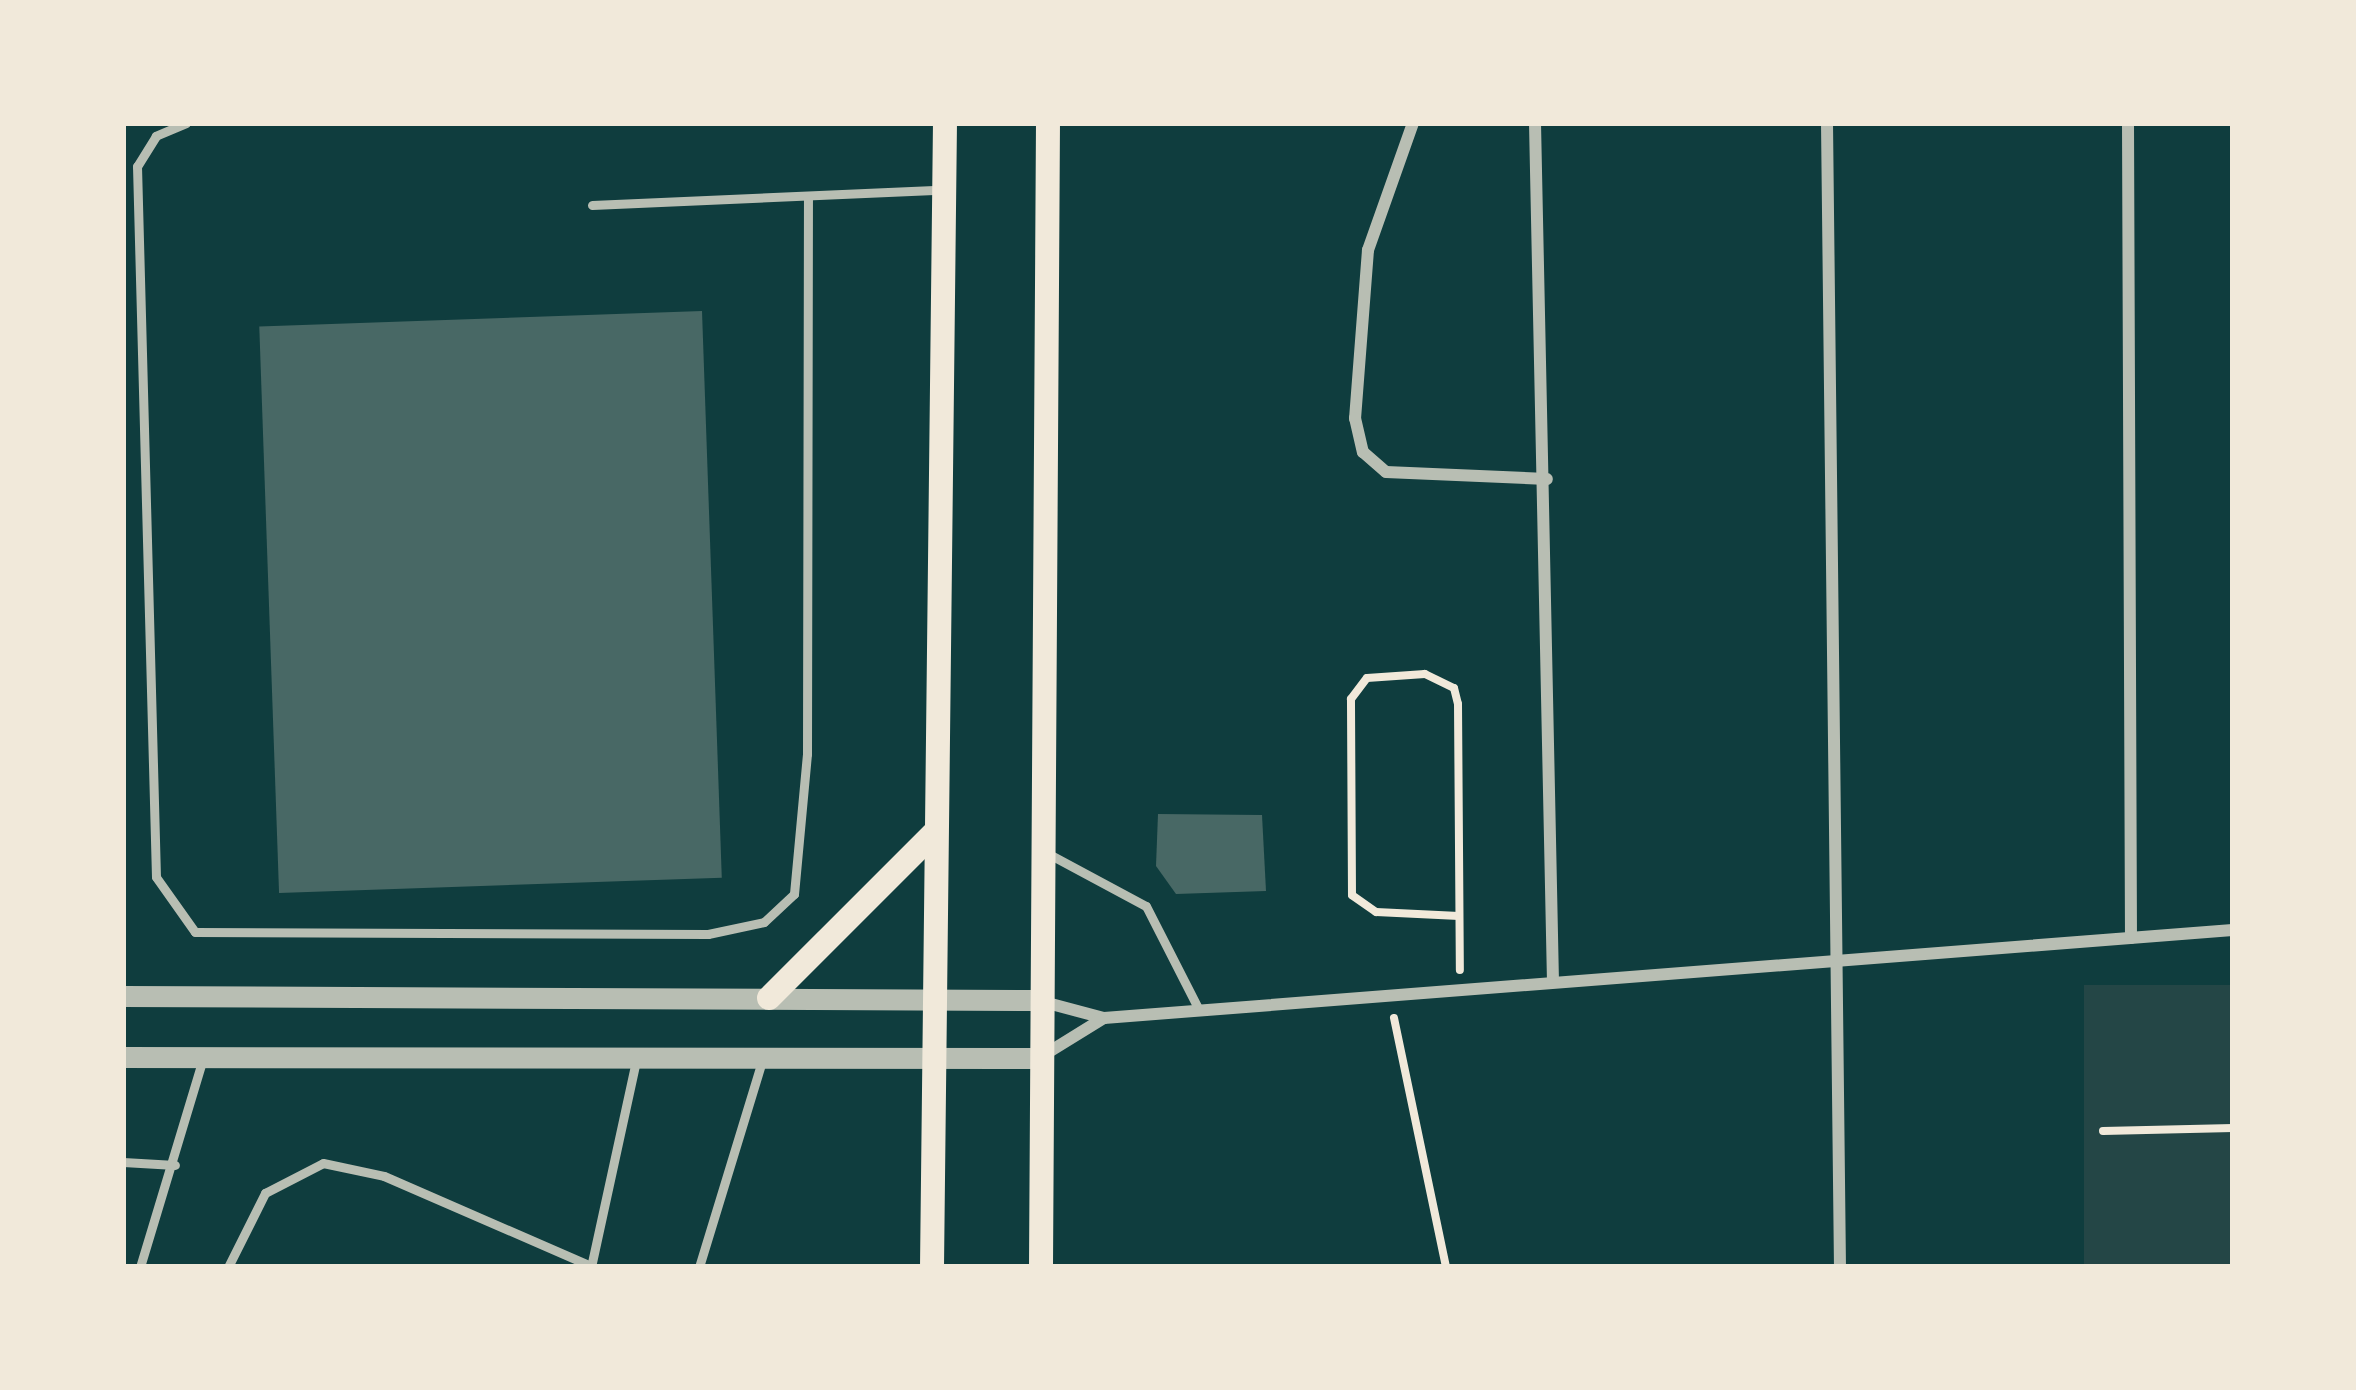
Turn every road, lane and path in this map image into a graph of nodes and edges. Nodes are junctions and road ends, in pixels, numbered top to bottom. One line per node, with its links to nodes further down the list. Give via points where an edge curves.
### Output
1 (186, 123): 9 (lane, via 157,136 137,166 156,877 195,932 708,934 764,922 794,894 808,754)
2 (945, 123): 8 (main road)
3 (1048, 123): 13 (main road)
4 (1413, 123): 11 (street, via 1368,250 1355,418 1372,466)
5 (1535, 123): 11 (street)
6 (1827, 123): 17 (street)
7 (2128, 123): 16 (street)
8 (944, 190): 9 (lane); 12 (main road)
9 (808, 196): 10 (lane)
10 (592, 205)
11 (1547, 479): 18 (street)
12 (934, 833): 22 (main road); 23 (main road)
13 (1039, 850): 24 (main road); 25 (lane, via 1146,906)
14 (1459, 916): 14 (path, via 1376,913 1352,895 1351,699 1367,678 1425,674 1454,688); 19 (path)
15 (2233, 930): 16 (street)
16 (2131, 938): 17 (street)
17 (1840, 960): 18 (street); 44 (street)
18 (1553, 981): 19 (street)
19 (1460, 988): 20 (street)
20 (1388, 993): 25 (street); 43 (path)
21 (123, 996): 22 (street)
22 (769, 998): 23 (street)
23 (932, 1000): 24 (street); 30 (main road)
24 (1038, 1000): 26 (street); 29 (main road)
25 (1198, 1008): 26 (street)
26 (1104, 1018): 29 (street)
27 (123, 1057): 28 (street)
28 (203, 1058): 31 (street); 36 (lane)
29 (1039, 1058): 30 (street); 42 (main road)
30 (930, 1060): 32 (street); 41 (main road)
31 (636, 1061): 32 (street); 39 (lane)
32 (762, 1061): 40 (lane)
33 (2233, 1128): 34 (path)
34 (2102, 1131)
35 (123, 1162): 36 (lane)
36 (175, 1165): 37 (lane)
37 (140, 1267)
38 (228, 1267): 39 (lane, via 265,1193 323,1163 384,1176)
39 (591, 1267)
40 (699, 1267)
41 (932, 1267)
42 (1041, 1267)
43 (1446, 1267)
44 (1840, 1267)

